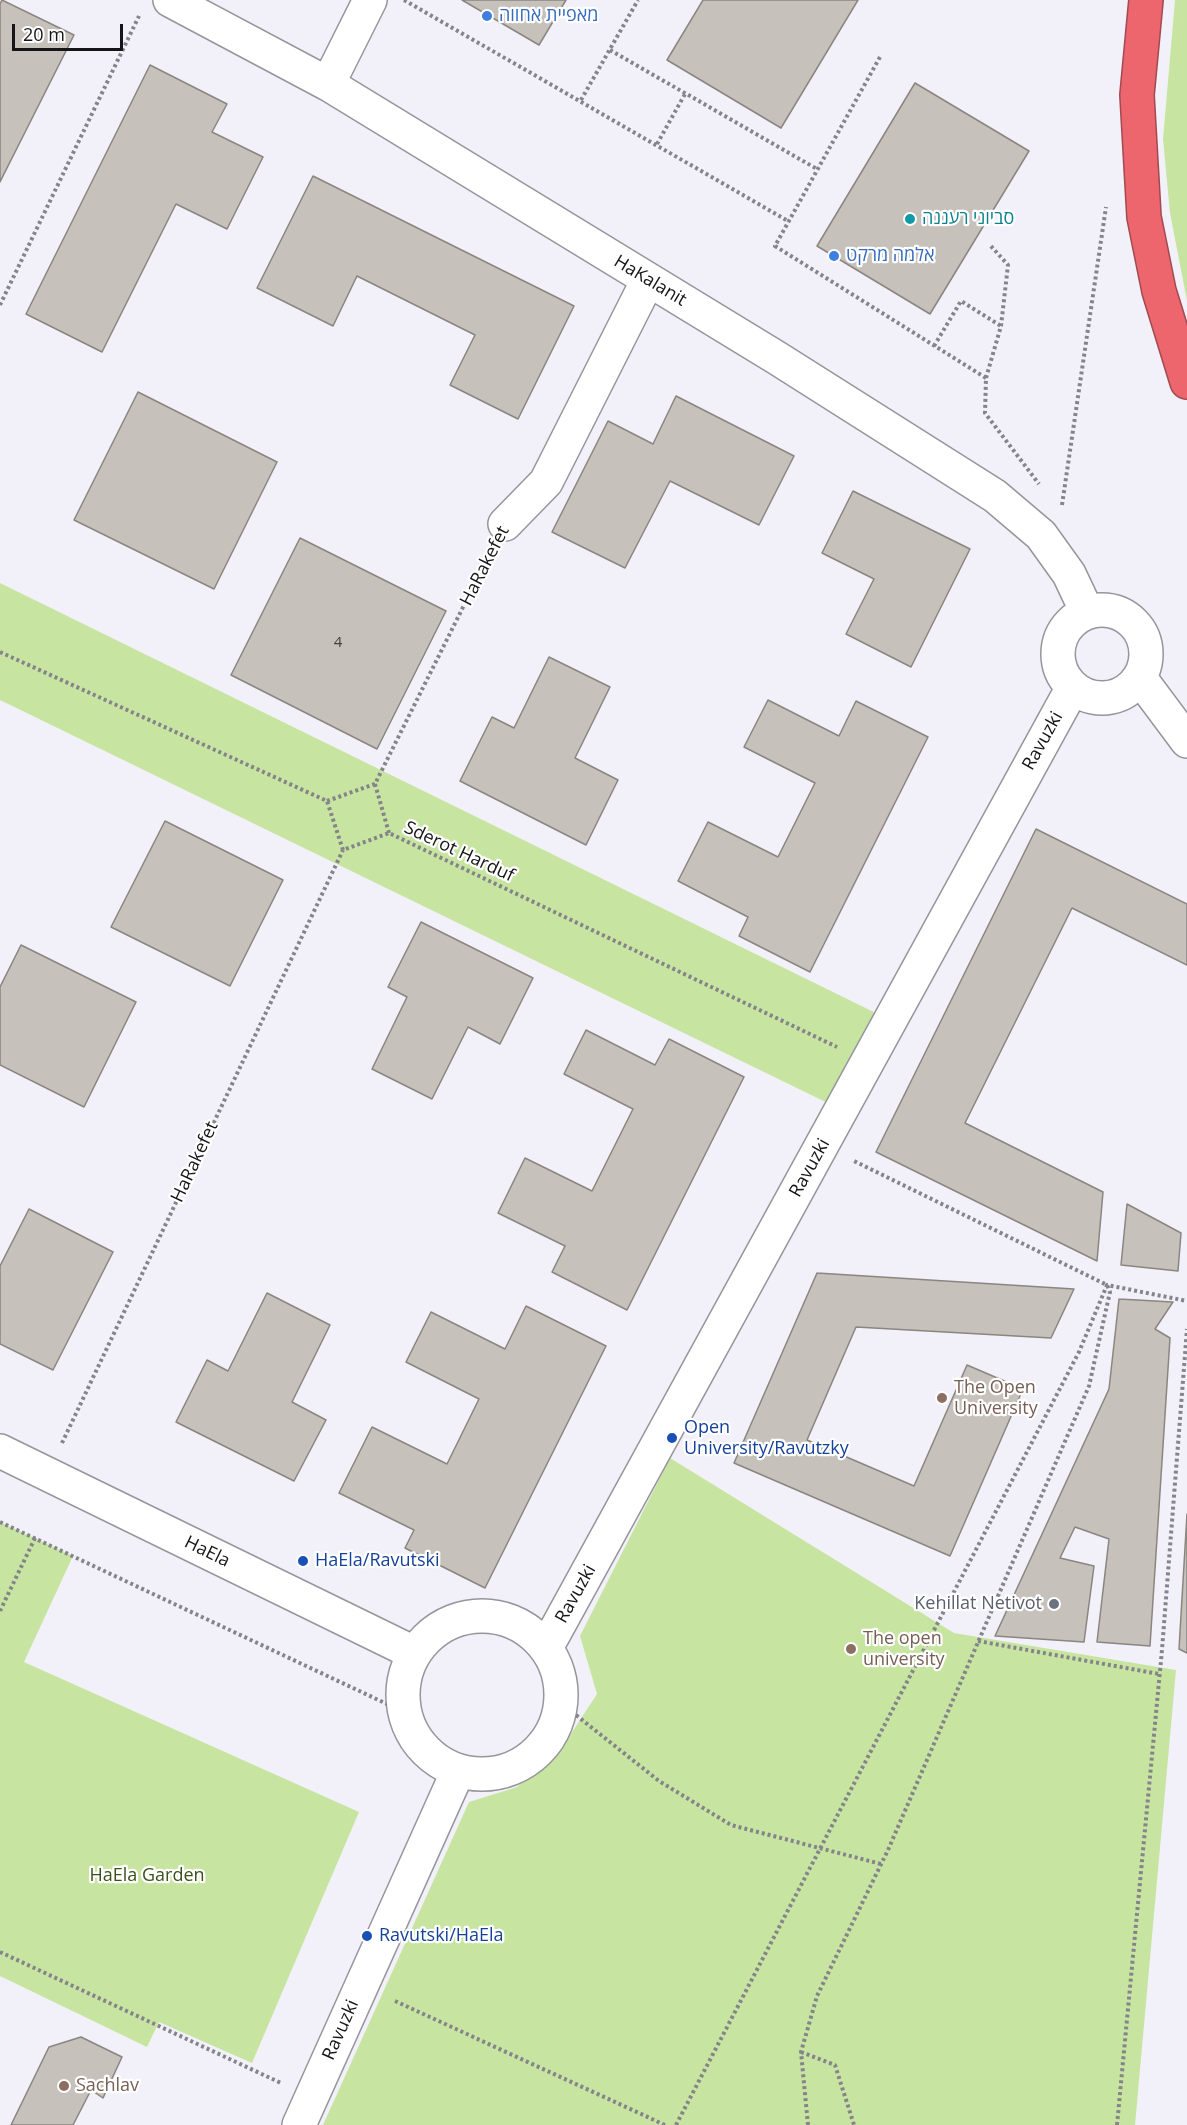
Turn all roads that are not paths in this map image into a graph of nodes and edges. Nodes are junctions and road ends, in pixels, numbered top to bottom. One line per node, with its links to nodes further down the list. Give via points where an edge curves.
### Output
1 (370, 0): 4 (street)
2 (1146, 0): 6 (highway, via 1137,95 1144,217 1159,291)
3 (156, 5): 4 (street, HaKalanit)
4 (328, 84): 5 (street, HaKalanit)
5 (648, 280): 7 (street, HaRakefet, via 546,482); 8 (street, HaKalanit, via 995,496 1041,535 1069,574)
6 (1187, 382)
7 (504, 524)
8 (1087, 612): 9 (street, via 1103,609 1125,615 1137,625 1147,652); 10 (street, via 1061,634 1057,654 1061,671)
9 (1140, 678): 10 (street, via 1117,696 1101,699 1086,696); 11 (street)
10 (1073, 687): 13 (street, Ravuzki)
11 (1187, 741)
12 (0, 1451): 14 (street, HaEla)
13 (546, 1648): 14 (street, via 503,1617 480,1615 457,1619 433,1633); 15 (street, via 559,1673 562,1704 554,1731 538,1753 514,1768 485,1775)
14 (414, 1653): 15 (street, via 404,1679 404,1712 414,1738)
15 (458, 1771): 16 (street, Ravuzki)
16 (305, 2111)

